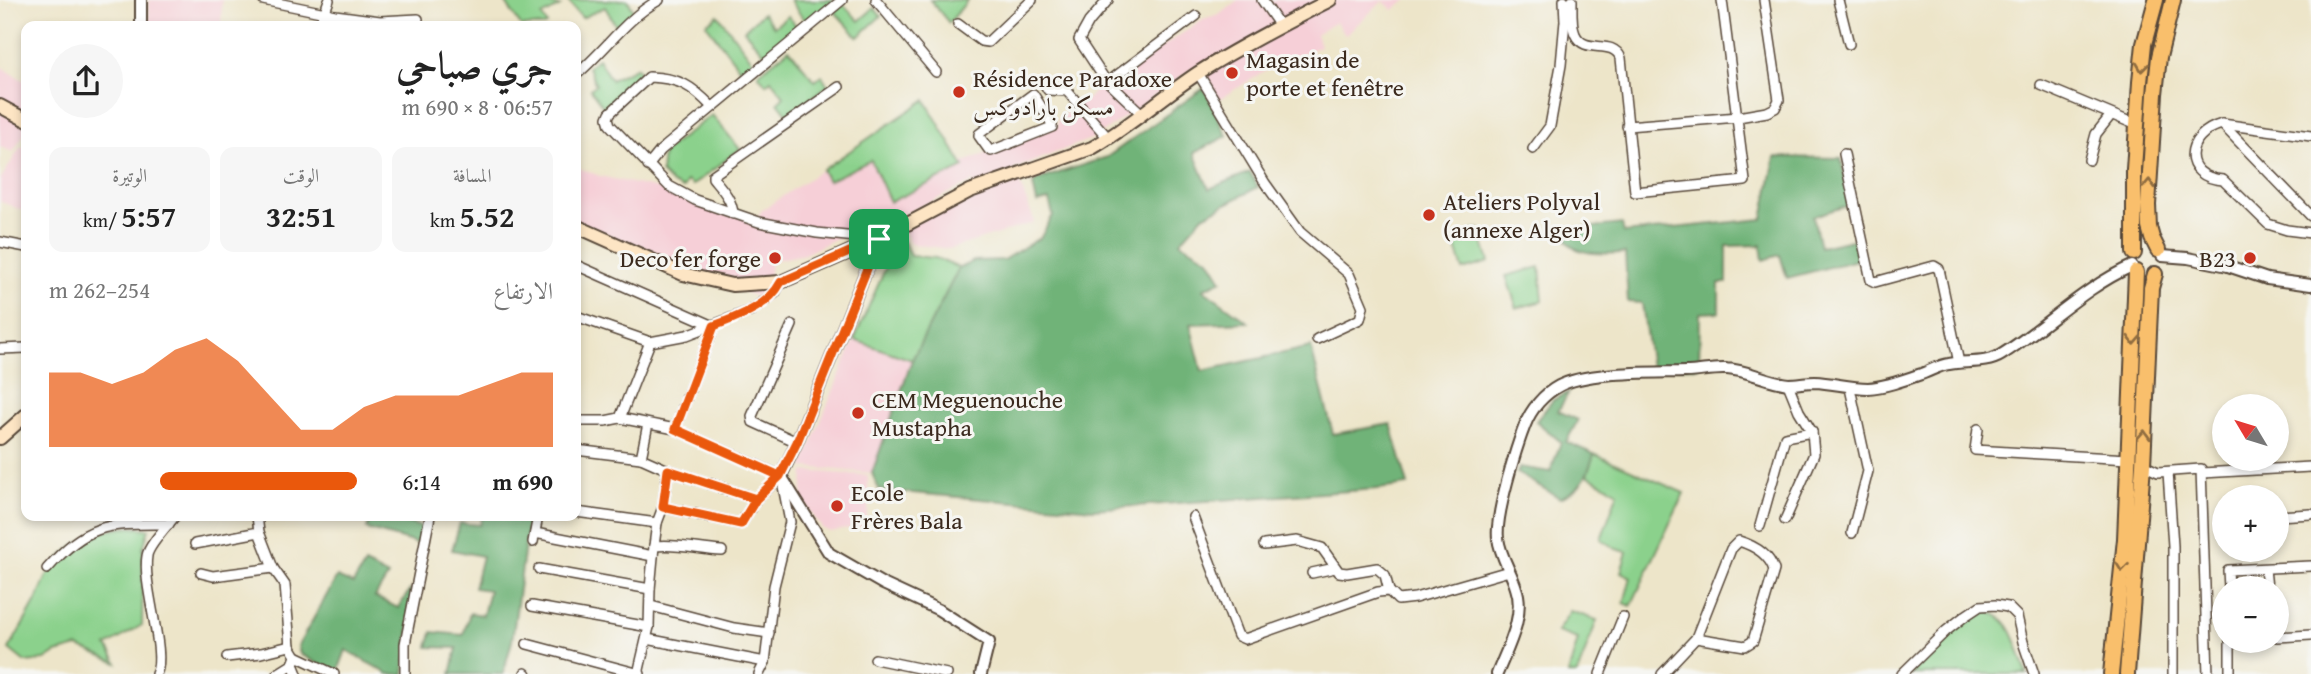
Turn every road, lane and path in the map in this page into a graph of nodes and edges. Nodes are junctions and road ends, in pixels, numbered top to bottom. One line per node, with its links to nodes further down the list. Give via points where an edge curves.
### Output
1 (141, 0): 21 (street)
2 (263, 0): 18 (street)
3 (329, 0): 18 (street)
4 (659, 0): 26 (street)
5 (842, 0): 35 (street)
6 (876, 0): 27 (street)
7 (1032, 0): 23 (street, via 988,42)
8 (1108, 0): 29 (street, via 1079,40)
9 (1262, 0): 24 (street)
10 (1331, 0): 24 (main road)
11 (1564, 0): 47 (street, via 1561,65 1550,126)
12 (1572, 0): 44 (street, via 1577,38 1588,46 1617,50 1621,58)
13 (1722, 0): 40 (street)
14 (1764, 0): 40 (street, via 1779,100 1768,112)
15 (1838, 0): 25 (street)
16 (2156, 0): 43 (highway, one-way to 43, via 2144,44)
17 (2173, 0): 58 (highway, one-way to 17, via 2150,227 2151,150 2159,57)
18 (324, 12): 20 (street, via 380,21); 22 (street)
19 (1196, 16): 29 (street)
20 (418, 19)
21 (141, 21)
22 (321, 21)
23 (958, 24)
24 (1280, 26): 28 (main road)
25 (1849, 44)
26 (581, 70)
27 (936, 72)
28 (1198, 74): 36 (main road); 67 (street, via 1300,232 1349,274 1363,307 1360,319)
29 (1108, 82): 36 (street)
30 (1044, 83): 46 (street, via 1048,90 1067,91)
31 (2041, 85): 38 (street)
32 (839, 87): 51 (street, via 713,175 733,206)
33 (1033, 94): 33 (street, via 979,134 989,150 1052,127)
34 (0, 106): 39 (main road)
35 (712, 107): 50 (street); 50 (street, via 694,89 649,77 608,118)
36 (1142, 114): 46 (main road)
37 (0, 115): 41 (street)
38 (2111, 115): 43 (street); 49 (street, via 2096,134)
39 (21, 117)
40 (1738, 117): 44 (street); 44 (street, via 1745,181 1635,192)
41 (21, 118)
42 (2222, 124): 45 (street); 52 (street); 54 (street, via 2202,133 2191,153 2193,163 2212,179 2222,180 2268,225)
43 (2137, 125): 59 (highway)
44 (1628, 127)
45 (2311, 136)
46 (1109, 139): 55 (main road, via 970,191)
47 (1533, 149)
48 (1844, 154): 71 (street, via 1871,280 1934,266 1939,269)
49 (2089, 160)
50 (648, 166): 51 (street, via 675,190)
51 (733, 214): 55 (street, via 817,233)
52 (2311, 216)
53 (581, 228): 62 (main road, via 683,274 733,285)
54 (2311, 233)
55 (879, 239): 62 (main road); 82 (street)
56 (0, 242): 57 (street)
57 (21, 246)
58 (2160, 253): 59 (highway, via 2146,246); 61 (highway, via 2160,270); 63 (street)
59 (2134, 264): 61 (highway, via 2148,277); 71 (street, via 2098,283 1997,357); 85 (highway, one-way to 85)
60 (581, 267): 66 (street)
61 (2155, 274): 86 (highway, one-way to 61)
62 (781, 282): 66 (street, via 775,293 752,310)
63 (2311, 285)
64 (581, 318): 68 (street)
65 (792, 325): 82 (street, via 752,416 754,422)
66 (714, 326): 68 (street); 78 (street)
67 (1317, 340)
68 (650, 342): 74 (street)
69 (21, 348): 70 (street)
70 (0, 349)
71 (1959, 363): 73 (street, via 1886,384)
72 (1788, 384): 73 (street); 80 (street); 118 (street, via 1726,369 1596,377 1571,381 1554,390 1535,407 1525,425 1499,515 1498,537)
73 (1850, 387): 107 (street, via 1868,471)
74 (620, 418): 76 (street); 77 (street)
75 (21, 419): 81 (main road)
76 (581, 421)
77 (648, 424): 78 (street); 84 (street)
78 (675, 429): 91 (street)
79 (1978, 429): 85 (street, via 1975,450)
80 (1812, 432): 98 (street, via 1814,454); 105 (street, via 1785,437)
81 (0, 438)
82 (797, 442): 91 (street)
83 (581, 451): 84 (street)
84 (641, 458): 88 (street)
85 (2128, 459): 155 (highway, one-way to 155)
86 (2143, 465): 89 (street); 156 (highway)
87 (2311, 467): 90 (street)
88 (668, 470): 92 (street); 93 (street)
89 (2168, 472): 90 (street, via 2202,469); 157 (street)
90 (2202, 473): 158 (street)
91 (780, 476): 92 (street); 129 (street, via 790,522 774,586); 149 (street, via 829,553 939,610 989,642)
92 (756, 499): 93 (street, via 741,524)
93 (663, 507): 104 (street)
94 (581, 513): 104 (street)
95 (2311, 514): 96 (street)
96 (2289, 515)
97 (1193, 517): 124 (street, via 1238,636 1245,639)
98 (1785, 520)
99 (159, 521): 115 (street, via 96,530 78,538)
100 (171, 521): 141 (street, via 147,553)
101 (258, 521): 106 (street)
102 (429, 521): 145 (street, via 405,644)
103 (537, 521): 110 (street, via 534,538)
104 (657, 523): 110 (street)
105 (1760, 526)
106 (260, 531): 108 (street); 113 (street)
107 (1852, 533)
108 (195, 544)
109 (1264, 545): 114 (street, via 1307,543 1322,548)
110 (654, 551): 111 (street, via 668,544); 123 (street)
111 (722, 551)
112 (2311, 566): 117 (street)
113 (272, 568): 119 (street, via 213,576); 135 (street, via 285,585)
114 (1335, 568): 120 (street); 124 (street, via 1347,573 1377,568 1385,575)
115 (47, 569)
116 (539, 569): 123 (street)
117 (2265, 569): 121 (street, via 2228,570); 122 (street)
118 (1509, 571): 124 (street, via 1415,598 1398,600); 150 (street, via 1518,592 1518,613)
119 (201, 573)
120 (1312, 573)
121 (2228, 576)
122 (2266, 576)
123 (650, 589): 126 (street)
124 (1389, 591)
125 (532, 606): 128 (street)
126 (651, 606): 128 (street); 129 (street)
127 (1622, 617): 151 (street)
128 (649, 627): 133 (street)
129 (769, 633): 140 (street)
130 (2311, 635): 131 (street)
131 (2289, 636)
132 (1696, 638): 132 (street, via 1745,646 1753,641 1774,570 1772,561 1754,546 1739,541 1731,549); 152 (street)
133 (647, 639): 140 (street); 146 (street)
134 (527, 644): 146 (street)
135 (290, 646): 137 (street); 139 (street)
136 (2230, 653): 159 (street)
137 (226, 657)
138 (875, 659): 148 (street)
139 (294, 660): 142 (street); 143 (street); 144 (street)
140 (765, 662): 147 (street)
141 (156, 674)
142 (277, 674)
143 (298, 674)
144 (334, 674)
145 (405, 674)
146 (639, 674)
147 (759, 674)
148 (947, 674)
149 (981, 674)
150 (1497, 674)
151 (1600, 674)
152 (1662, 674)
153 (1902, 674): 154 (street, via 1965,616 1980,606 1995,605 2008,607 2017,616)
154 (2034, 674)
155 (2111, 674)
156 (2127, 674)
157 (2173, 674)
158 (2208, 674)
159 (2230, 674)

